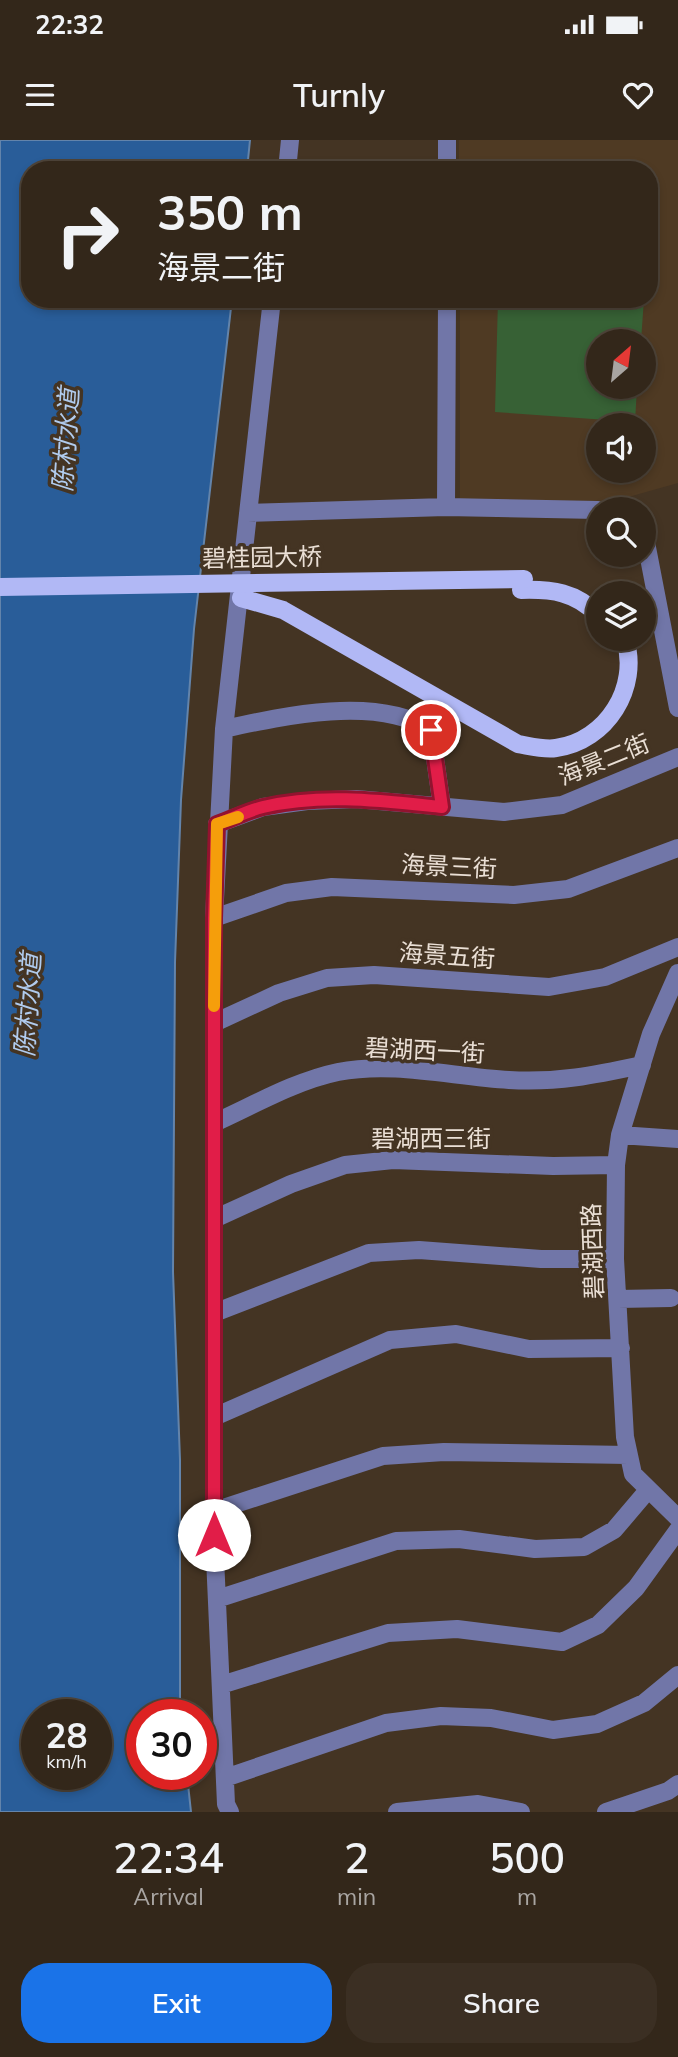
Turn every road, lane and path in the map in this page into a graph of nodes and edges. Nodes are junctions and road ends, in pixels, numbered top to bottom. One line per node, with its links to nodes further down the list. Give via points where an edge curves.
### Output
1 (290, 140): 3 (street)
2 (447, 140): 4 (street)
3 (288, 161)
4 (447, 161)
5 (271, 308): 9 (street)
6 (447, 308): 7 (street)
7 (446, 508): 8 (street); 9 (street)
8 (586, 510)
9 (248, 513): 13 (street)
10 (651, 567): 19 (street)
11 (523, 585): 12 (main road, 碧桂园大桥, bridge); 14 (main road, via 558,582); 15 (main road, 碧桂园大桥); 16 (main road, via 569,594)
12 (0, 587)
13 (241, 593): 17 (main road, via 279,600 519,735 550,738 576,730 607,706 617,684); 18 (main road, via 284,611 518,744 554,749 580,741 611,717 628,679); 20 (street)
14 (586, 593)
15 (0, 594)
16 (586, 606)
17 (617, 651)
18 (628, 651)
19 (678, 708)
20 (224, 729): 22 (street, via 301,712 412,718 431,730); 23 (street)
21 (678, 757): 22 (street, 海景二街, via 562,805 504,812)
22 (442, 807): 23 (street, 海景二街, via 356,799 307,801 263,807)
23 (217, 824): 25 (street)
24 (678, 848): 25 (street, 海景三街, via 568,889 514,895 332,887 286,893)
25 (214, 918): 28 (street)
26 (678, 947): 28 (street, 海景五街, via 605,977 549,987 374,975 327,978 279,993)
27 (678, 973): 29 (street, 碧湖西路)
28 (214, 1023): 30 (street)
29 (642, 1065): 30 (street, 碧湖西一街, via 568,1081 388,1069 338,1072 282,1091); 31 (street, 碧湖西路)
30 (214, 1123): 34 (street)
31 (620, 1135): 32 (street); 33 (street, 碧湖西路)
32 (678, 1139)
33 (616, 1166): 34 (street, 碧湖西三街, via 393,1160 345,1165); 35 (street, 碧湖西路)
34 (214, 1219): 38 (street)
35 (615, 1259): 37 (street, 碧湖西路); 38 (street, via 419,1250 369,1253)
36 (671, 1298): 37 (street)
37 (618, 1299): 39 (street, 碧湖西路)
38 (214, 1313): 40 (street)
39 (621, 1348): 40 (street, via 529,1349 456,1335 390,1340); 41 (street, 碧湖西路)
40 (214, 1417): 44 (street)
41 (628, 1455): 42 (street, 碧湖西路, via 633,1474); 44 (street, via 444,1452 383,1456)
42 (648, 1490): 43 (street, 碧湖西路); 46 (street, via 614,1530 584,1547 535,1549 459,1539 397,1541)
43 (674, 1508)
44 (214, 1511): 46 (street)
45 (678, 1530): 48 (street, via 636,1588 598,1625 562,1642 457,1629 388,1633)
46 (217, 1599): 48 (street)
47 (678, 1675): 49 (street, via 644,1703 597,1724 553,1730 491,1717 441,1716 386,1723)
48 (221, 1685): 49 (street)
49 (225, 1778): 51 (street)
50 (678, 1784): 54 (street)
51 (230, 1812)
52 (397, 1812): 53 (street, via 478,1804)
53 (521, 1812)
54 (606, 1812)

